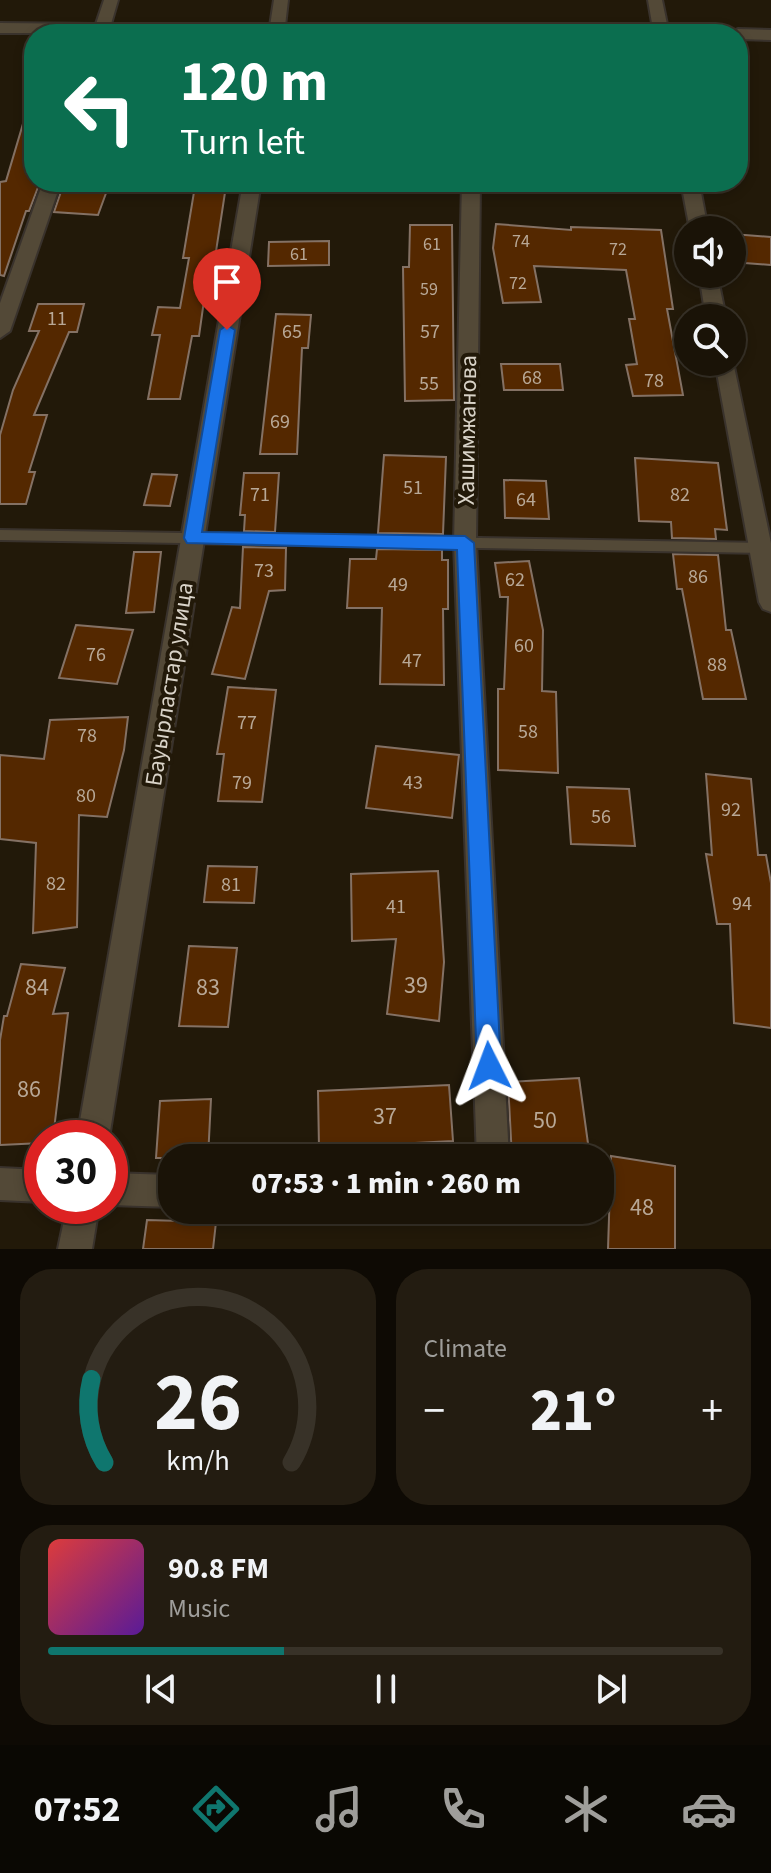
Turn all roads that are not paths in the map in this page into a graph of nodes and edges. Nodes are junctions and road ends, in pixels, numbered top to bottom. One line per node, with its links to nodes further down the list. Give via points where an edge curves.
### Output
1 (111, 0): 4 (street)
2 (281, 0): 5 (street)
3 (655, 0): 6 (street)
4 (104, 24)
5 (277, 24)
6 (657, 24)
7 (0, 28): 8 (street)
8 (24, 28)
9 (748, 34): 10 (street)
10 (771, 35)
11 (49, 192): 16 (street)
12 (250, 192): 19 (street, Бауырластар улица)
13 (471, 192): 20 (street, Хашимжанова)
14 (692, 192): 15 (street)
15 (696, 216)
16 (0, 331)
17 (728, 376): 21 (street)
18 (0, 535): 19 (lane)
19 (193, 538): 20 (lane); 23 (street, Бауырластар улица)
20 (465, 543): 21 (lane); 24 (street, Хашимжанова)
21 (766, 548): 22 (street)
22 (771, 602)
23 (96, 1120)
24 (492, 1144)
25 (0, 1184): 26 (street)
26 (24, 1185)
27 (128, 1190): 28 (street)
28 (158, 1191)
29 (80, 1224): 30 (street)
30 (75, 1249)

